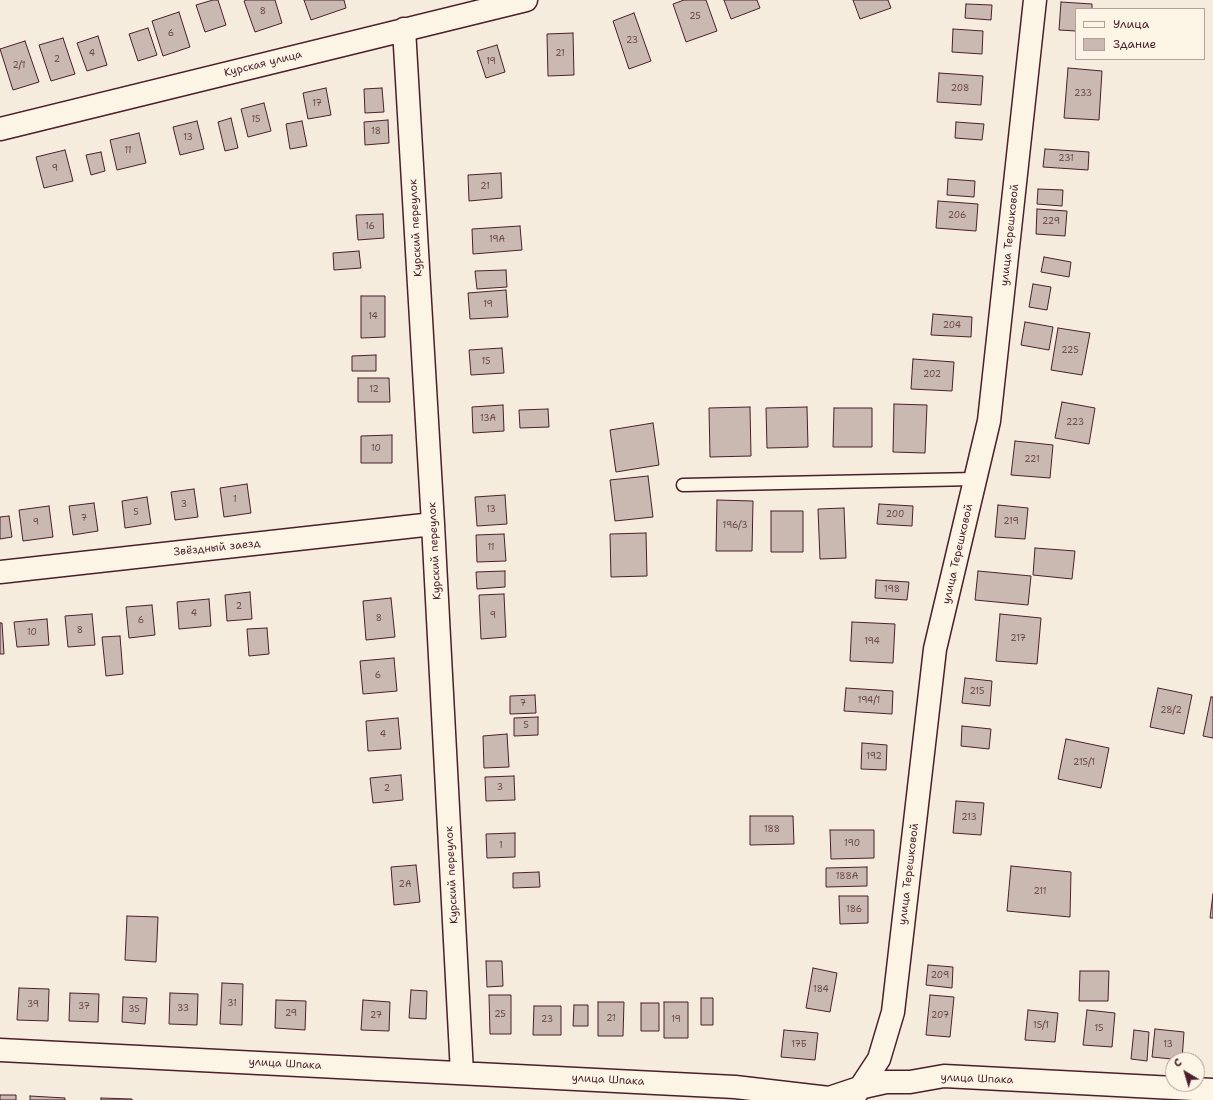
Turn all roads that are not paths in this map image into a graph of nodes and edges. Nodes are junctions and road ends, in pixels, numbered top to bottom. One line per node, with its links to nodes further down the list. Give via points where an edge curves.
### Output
1 (526, 0): 3 (street, Курская улица)
2 (1035, 0): 5 (street, улица Терешковой, via 989,421)
3 (404, 29): 4 (street, Курская улица); 7 (street, Курский переулок)
4 (0, 129)
5 (975, 479): 6 (lane); 12 (street, улица Терешковой, via 935,649 893,1012 879,1059)
6 (684, 485)
7 (433, 524): 8 (street, Звёздный заезд); 10 (street, Курский переулок)
8 (0, 572)
9 (0, 1050): 10 (street, улица Шпака)
10 (462, 1073): 12 (street, улица Шпака, via 735,1087 829,1098)
11 (1213, 1090): 12 (street, улица Шпака, via 944,1076 910,1082 886,1082)
12 (856, 1094)

